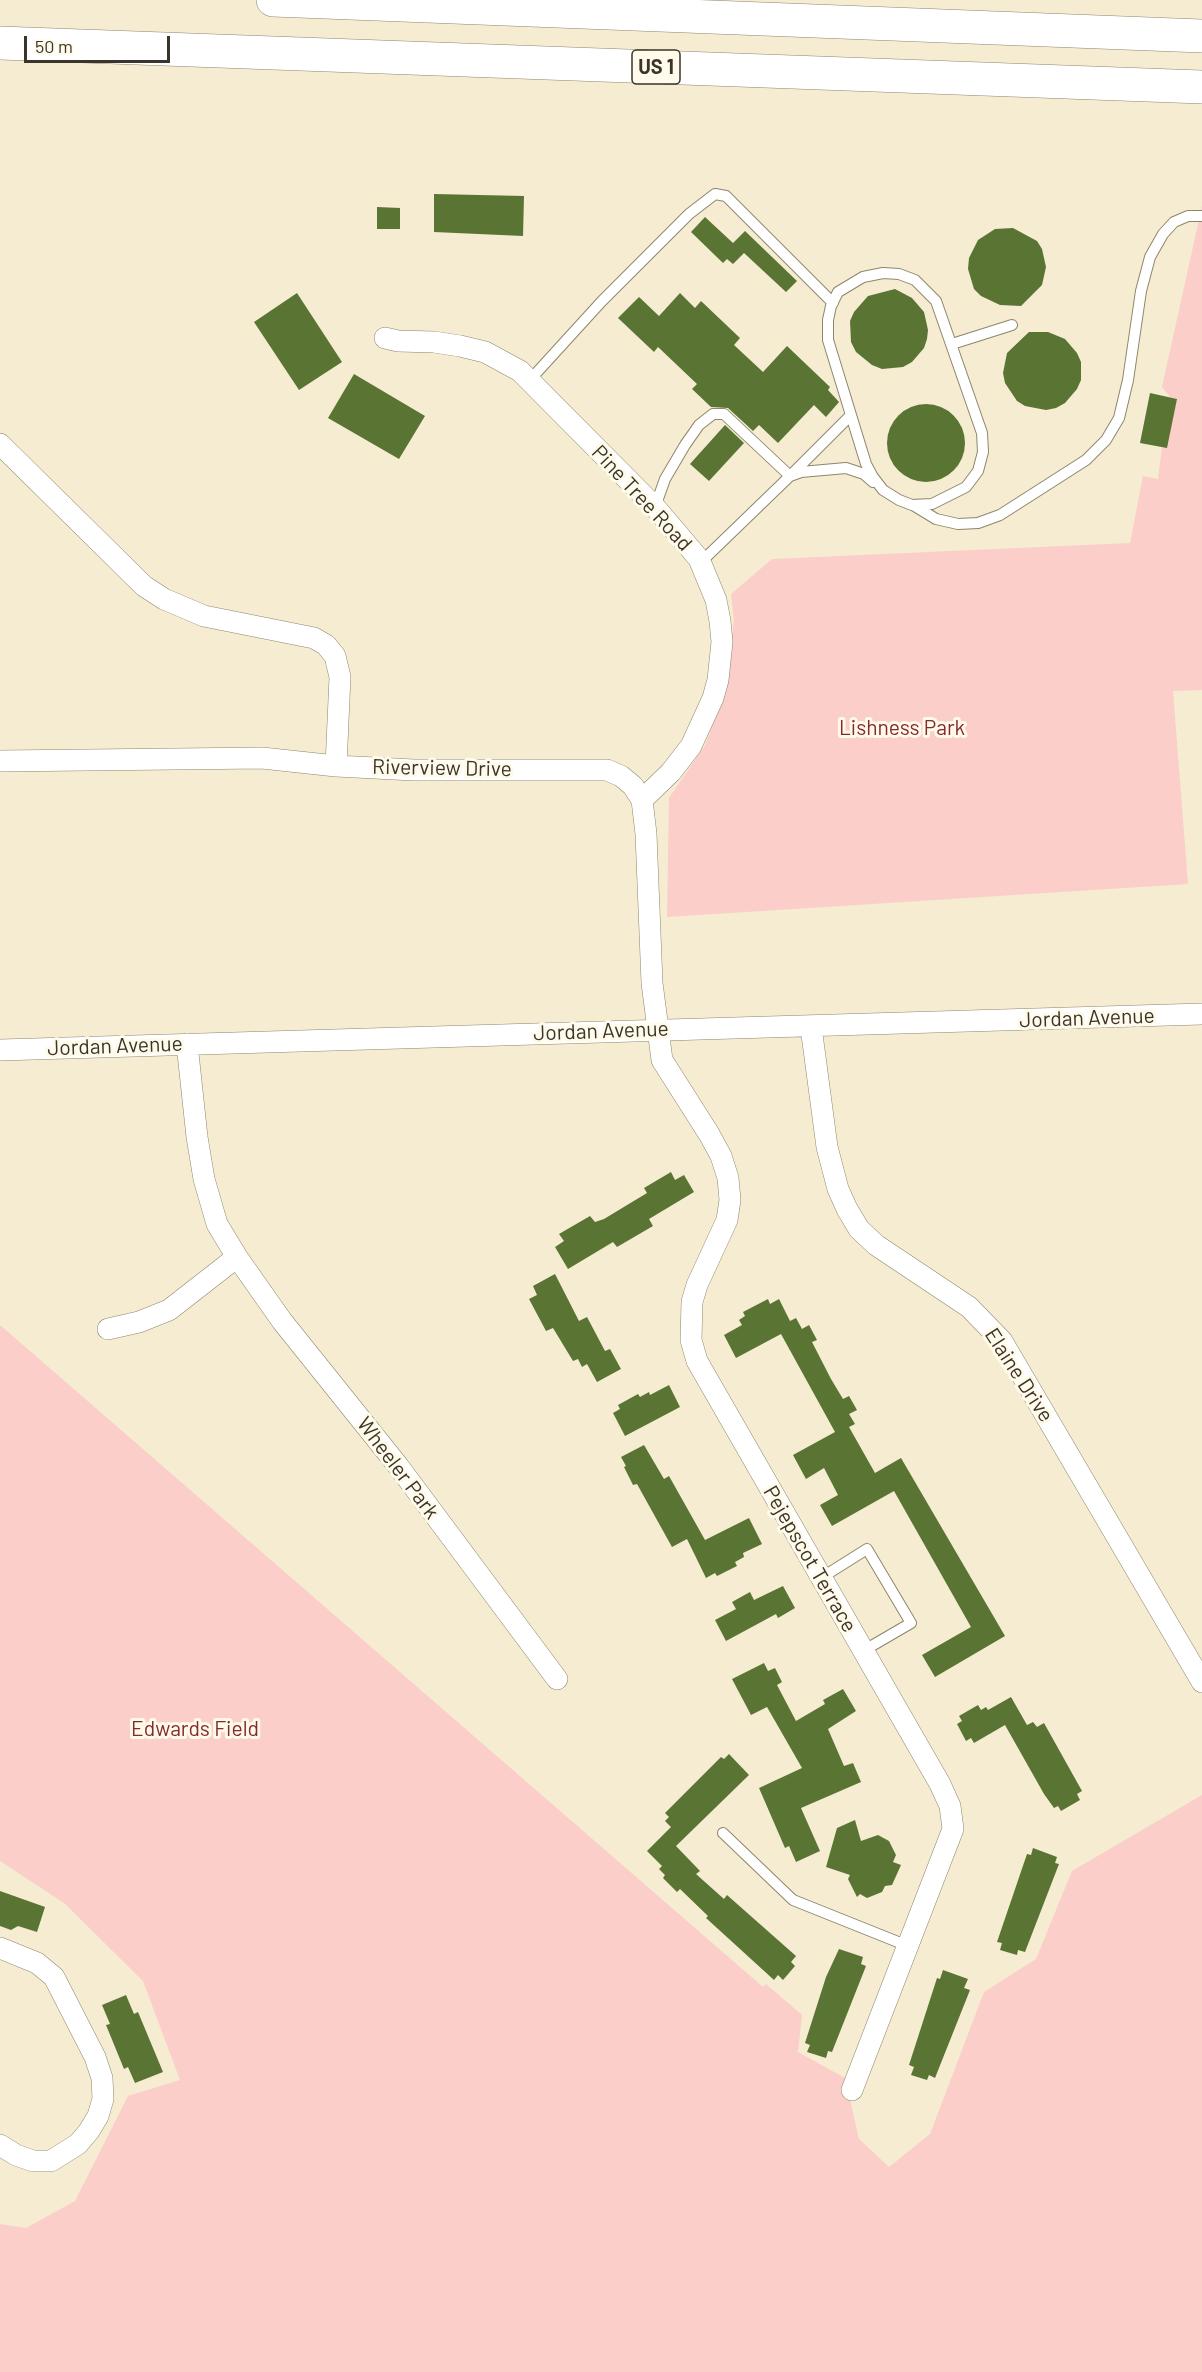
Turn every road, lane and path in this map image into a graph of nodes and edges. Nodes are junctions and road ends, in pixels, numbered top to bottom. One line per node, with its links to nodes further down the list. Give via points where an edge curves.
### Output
1 (273, 0): 2 (highway)
2 (1202, 36)
3 (0, 43): 4 (highway, US 1)
4 (110, 46): 5 (highway); 6 (highway, US 1)
5 (0, 66)
6 (1202, 87)
7 (1202, 216): 17 (lane, via 1174,222 1162,234 1150,257 1119,418 1106,440 1086,460 999,515 978,523 936,519)
8 (832, 303): 11 (lane, via 838,292 863,277 899,274 915,280 936,301); 12 (lane, via 726,196 715,194 704,200 602,301); 13 (lane, via 828,340)
9 (1012, 325): 11 (lane)
10 (385, 338): 12 (street, Pine Tree Road, via 485,352)
11 (952, 344): 17 (lane, via 982,434 983,452 978,471 966,487 932,504)
12 (529, 381): 18 (street, Pine Tree Road)
13 (850, 416): 15 (lane); 16 (lane, via 866,464)
14 (0, 444): 21 (street, via 144,586 164,599 204,616 314,638 326,645 335,656 340,677)
15 (790, 476): 16 (lane, via 846,468 864,474); 18 (lane, via 724,414 712,414 685,445 665,479); 19 (lane)
16 (883, 490): 17 (lane)
17 (912, 505)
18 (655, 507): 19 (street, Pine Tree Road)
19 (700, 563): 22 (street, Pine Tree Road, via 716,600 720,621 718,680 705,720 691,746)
20 (0, 761): 21 (street, Riverview Drive, via 262,758)
21 (336, 766): 22 (street, Riverview Drive, via 607,770 633,786)
22 (642, 800): 25 (street)
23 (1202, 1014): 24 (street, Jordan Avenue)
24 (811, 1027): 25 (street, Jordan Avenue); 33 (street, Elaine Drive, via 827,1147 847,1209 859,1229 876,1245 969,1307 1002,1341)
25 (656, 1029): 26 (street, Jordan Avenue); 30 (street, Pejepscot Terrace, via 666,1068 709,1134 728,1178 727,1220 692,1302 691,1340 697,1361)
26 (187, 1044): 27 (street, Jordan Avenue); 28 (street, Wheeler Park, via 204,1179 218,1224)
27 (0, 1050)
28 (237, 1257): 29 (street, via 169,1310); 32 (street, Wheeler Park)
29 (108, 1329)
30 (821, 1578): 31 (street, Pejepscot Terrace); 31 (lane, via 867,1549 911,1623)
31 (863, 1651): 35 (street, Pejepscot Terrace, via 950,1806 953,1829)
32 (557, 1679)
33 (1202, 1682)
34 (723, 1833): 35 (lane, via 793,1900)
35 (908, 1946): 37 (street, Pejepscot Terrace)
36 (0, 1948): 38 (street, via 37,1964 54,1977 95,2057 103,2098 89,2131 65,2154 51,2161 33,2161)
37 (852, 2090)
38 (0, 2145)

